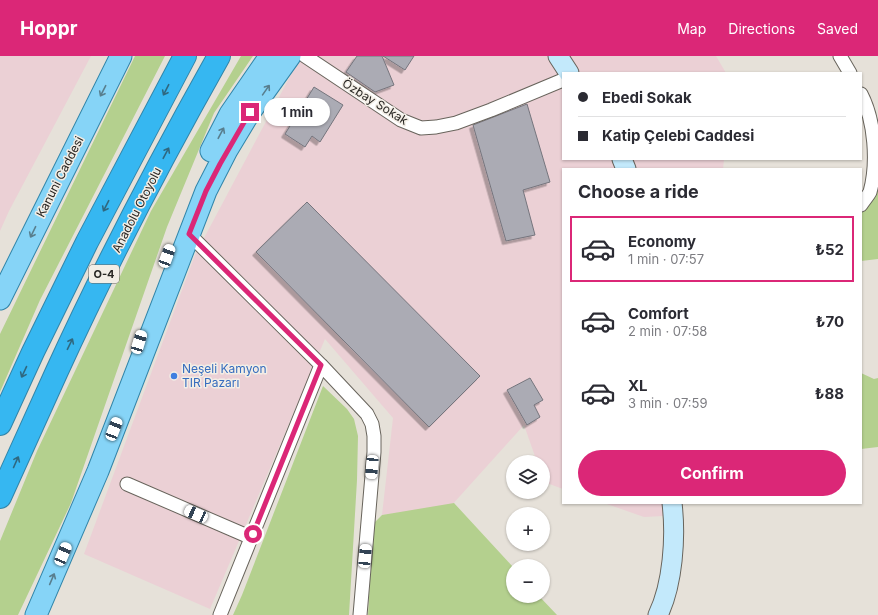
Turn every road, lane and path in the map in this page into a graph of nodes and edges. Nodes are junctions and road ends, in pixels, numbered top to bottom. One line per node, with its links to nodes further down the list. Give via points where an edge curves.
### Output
1 (121, 56): 15 (main road, Kanuni Caddesi, one-way to 15)
2 (184, 56): 17 (highway, O-4, one-way to 17, via 87,242)
3 (219, 56): 20 (highway, Anadolu Otoyolu / O-4, one-way to 3, via 57,370 117,248)
4 (270, 56): 18 (main road, one-way to 4, via 161,271 195,182 230,114)
5 (290, 56): 14 (main road, one-way to 5, via 206,191 227,150 250,112)
6 (305, 56): 11 (street, Özbay Sokak, via 402,120 421,128 456,123)
7 (558, 56): 9 (street)
8 (840, 56): 10 (street)
9 (568, 72)
10 (849, 72)
11 (562, 80)
12 (862, 96): 13 (street, via 872,122 876,143 874,182)
13 (862, 204)
14 (189, 234): 16 (street); 18 (main road)
15 (0, 299)
16 (321, 365): 22 (street); 25 (street, via 367,414 374,436)
17 (0, 424)
18 (98, 471): 23 (main road, one-way to 18)
19 (127, 484): 22 (street)
20 (0, 497)
21 (672, 504): 26 (street, via 673,550)
22 (252, 538): 24 (street)
23 (36, 615)
24 (220, 615)
25 (360, 615)
26 (658, 615)

